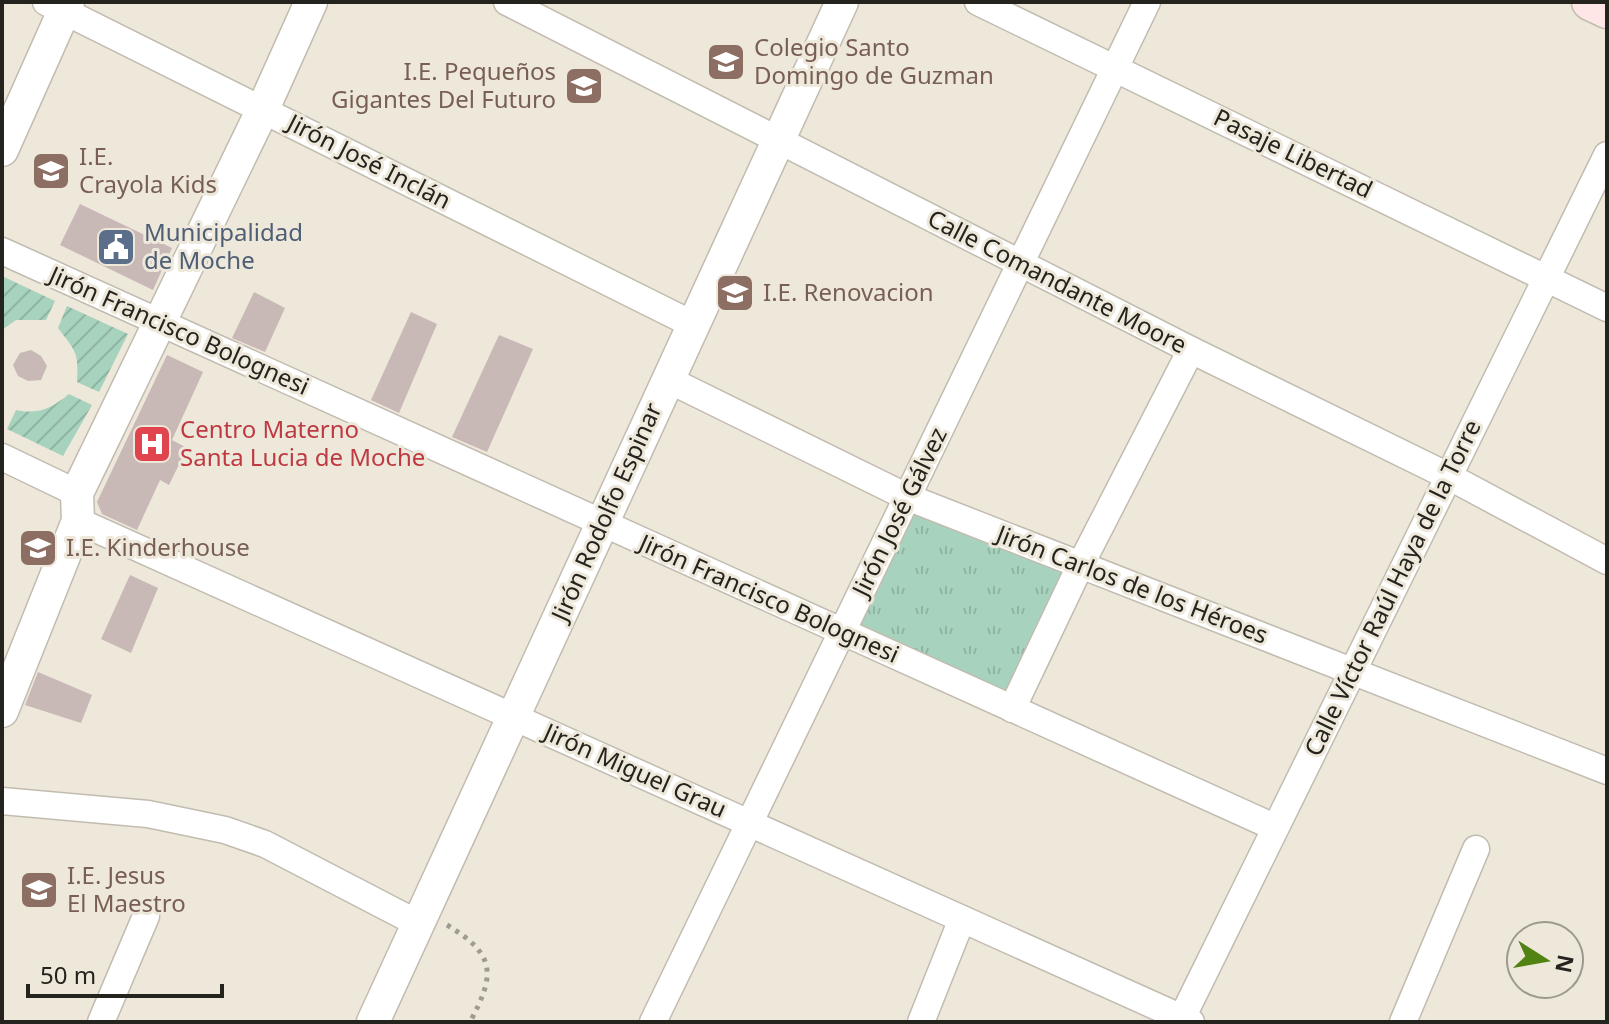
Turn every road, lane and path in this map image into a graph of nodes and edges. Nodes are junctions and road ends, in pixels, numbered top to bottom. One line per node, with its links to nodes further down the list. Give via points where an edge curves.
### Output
1 (311, 2): 11 (street)
2 (507, 2): 9 (street, Calle Comandante Moore)
3 (842, 2): 12 (street, Jirón Rodolfo Espinar)
4 (978, 2): 10 (street, Pasaje Libertad)
5 (1147, 2): 10 (street, Jirón José Gálvez)
6 (1590, 2): 8 (main road)
7 (59, 5): 11 (street, Jirón José Inclán); 13 (street)
8 (1607, 10)
9 (546, 11): 12 (street, Calle Comandante Moore)
10 (1115, 67): 16 (street, Jirón José Gálvez); 17 (street, Pasaje Libertad)
11 (263, 109): 19 (street); 20 (street, Jirón José Inclán)
12 (778, 140): 16 (street, Calle Comandante Moore); 20 (street, Jirón Rodolfo Espinar)
13 (2, 150)
14 (1607, 155): 17 (street, Calle Víctor Raúl Haya de la Torre)
15 (2, 251): 19 (street, Jirón Francisco Bolognesi)
16 (1020, 263): 21 (street, Calle Comandante Moore); 25 (street, Jirón José Gálvez)
17 (1546, 277): 18 (street, Pasaje Libertad); 24 (street, Calle Víctor Raúl Haya de la Torre)
18 (1607, 308)
19 (158, 323): 26 (street); 27 (street, Jirón Francisco Bolognesi)
20 (692, 324): 22 (street, Jirón Rodolfo Espinar)
21 (1191, 350): 24 (street, Calle Comandante Moore); 29 (street)
22 (667, 379): 25 (street, Jirón Carlos de los Héroes); 27 (street, Jirón Rodolfo Espinar)
23 (2, 457): 26 (street, Jirón Miguel Grau)
24 (1448, 476): 28 (street, Calle Comandante Moore); 31 (street, Calle Víctor Raúl Haya de la Torre)
25 (907, 497): 29 (street, Jirón Carlos de los Héroes); 30 (street, Jirón José Gálvez)
26 (77, 507): 33 (street); 34 (street, Jirón Miguel Grau)
27 (601, 522): 30 (street, Jirón Francisco Bolognesi); 34 (street, Jirón Rodolfo Espinar)
28 (1607, 561)
29 (1081, 564): 31 (street, Jirón Carlos de los Héroes); 32 (street)
30 (842, 632): 32 (street, Jirón Francisco Bolognesi); 37 (street, Jirón José Gálvez)
31 (1352, 672): 35 (street, Jirón Carlos de los Héroes); 38 (street, Calle Víctor Raúl Haya de la Torre)
32 (1012, 709): 38 (street, Jirón Francisco Bolognesi)
33 (2, 711)
34 (515, 718): 37 (street, Jirón Miguel Grau); 40 (street, Jirón Rodolfo Espinar)
35 (1607, 771)
36 (2, 801): 40 (street, via 148,814 225,830)
37 (750, 823): 42 (street, Jirón Miguel Grau); 47 (street, Jirón José Gálvez)
38 (1274, 827): 43 (street, Calle Víctor Raúl Haya de la Torre)
39 (1476, 849): 49 (street)
40 (412, 915): 45 (street, Jirón Rodolfo Espinar); 46 (path, via 470,939 488,971)
41 (146, 916): 44 (street)
42 (962, 919): 43 (street, Jirón Miguel Grau); 48 (street)
43 (1184, 1021)
44 (101, 1022)
45 (373, 1022)
46 (470, 1022)
47 (653, 1022)
48 (921, 1022)
49 (1403, 1022)

